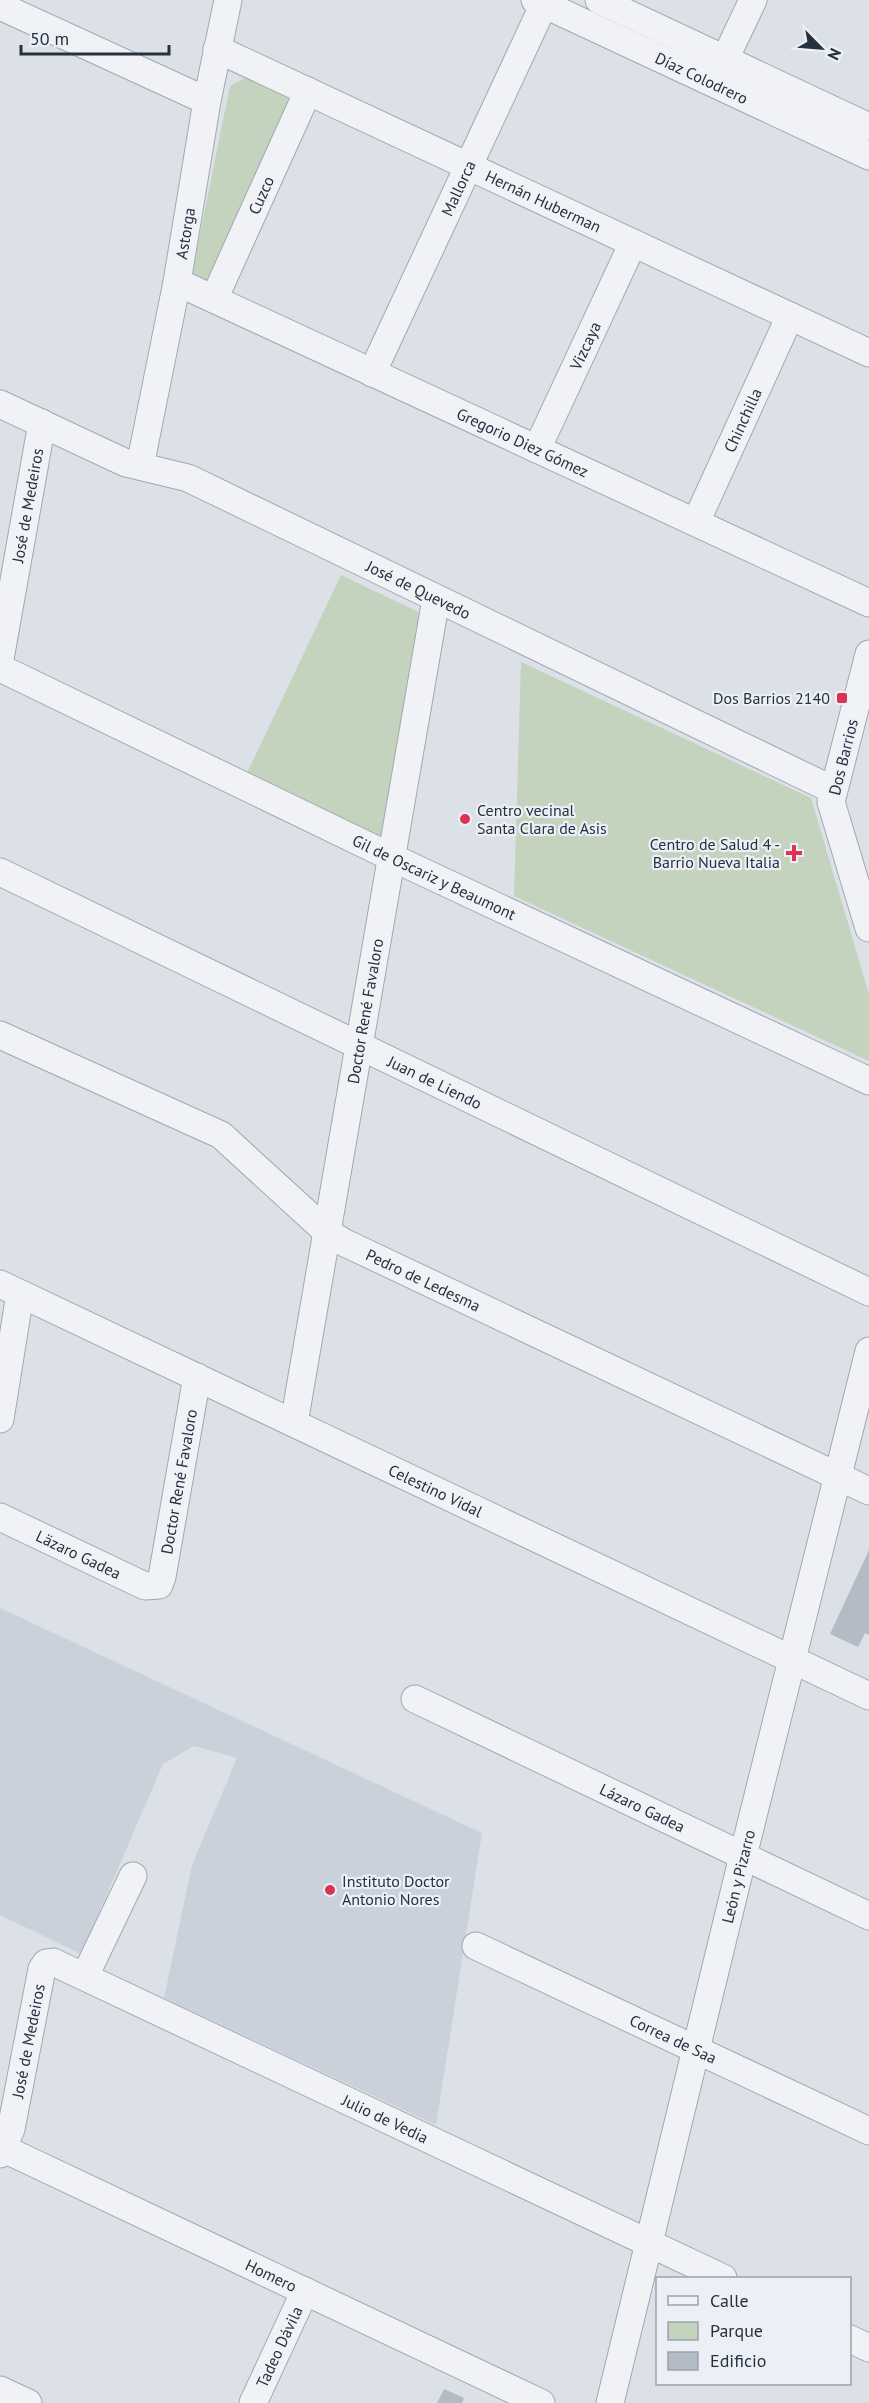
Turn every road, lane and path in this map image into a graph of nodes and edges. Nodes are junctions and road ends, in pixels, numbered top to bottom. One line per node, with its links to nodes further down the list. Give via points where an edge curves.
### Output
1 (228, 0): 6 (street, Astorga)
2 (599, 0): 7 (street, Díaz Colodrero)
3 (753, 0): 7 (street)
4 (539, 2): 11 (street, Díaz Colodrero); 12 (street, Mallorca)
5 (0, 6): 9 (street)
6 (217, 49): 8 (street, Hernán Huberman); 9 (street, Astorga)
7 (725, 59): 10 (street, Díaz Colodrero)
8 (308, 91): 12 (street, Hernán Huberman); 15 (street, Cuzco)
9 (207, 101): 14 (street, Astorga)
10 (869, 127)
11 (869, 156)
12 (469, 167): 13 (street, Hernán Huberman); 18 (street, Mallorca)
13 (633, 243): 16 (street, Hernán Huberman); 21 (street, Vizcaya)
14 (177, 282): 15 (street, Gregorio Diez Gómez); 22 (street, Astorga)
15 (214, 299): 18 (street, Gregorio Diez Gómez)
16 (790, 316): 17 (street, Hernán Huberman); 23 (street, Chinchilla)
17 (869, 353)
18 (372, 373): 21 (street, Gregorio Diez Gómez)
19 (0, 404): 20 (street, José de Quevedo)
20 (42, 423): 22 (street, José de Quevedo); 27 (street, José de Medeiros)
21 (537, 449): 23 (street, Gregorio Diez Gómez)
22 (140, 466): 24 (street, José de Quevedo, via 188,478)
23 (696, 522): 25 (street, Gregorio Diez Gómez)
24 (436, 599): 30 (street, José de Quevedo); 31 (street, Doctor René Favaloro)
25 (869, 603)
26 (869, 654): 29 (street, Dos Barrios)
27 (0, 659)
28 (0, 668): 31 (street, Gil de Oscariz y Beaumont)
29 (862, 710): 30 (street, Dos Barrios)
30 (833, 790): 33 (street, Dos Barrios, via 832,812)
31 (391, 857): 35 (street, Doctor René Favaloro); 36 (street, Gil de Oscariz y Beaumont)
32 (0, 872): 35 (street, Juan de Liendo)
33 (869, 928)
34 (0, 1035): 37 (street, Pedro de Ledesma, via 221,1136)
35 (358, 1044): 37 (street, Doctor René Favaloro); 39 (street, Juan de Liendo)
36 (869, 1081)
37 (326, 1231): 43 (street, Doctor René Favaloro); 44 (street, Pedro de Ledesma)
38 (10, 1289): 41 (street, Celestino Vidal); 42 (street)
39 (869, 1292)
40 (869, 1351): 44 (street, León y Pizarro)
41 (197, 1377): 43 (street, Celestino Vidal); 47 (street, Doctor René Favaloro)
42 (0, 1419)
43 (294, 1423): 48 (street, Celestino Vidal)
44 (837, 1476): 45 (street, Pedro de Ledesma); 48 (street, León y Pizarro)
45 (869, 1491)
46 (0, 1516): 47 (street, Läzaro Gadea, via 145,1586)
47 (159, 1585)
48 (792, 1659): 49 (street, Celestino Vidal); 51 (street, León y Pizarro)
49 (869, 1696)
50 (415, 1699): 51 (street, Lázaro Gadea)
51 (743, 1856): 53 (street, Lázaro Gadea); 57 (street, León y Pizarro)
52 (133, 1876): 56 (street)
53 (869, 1916)
54 (476, 1946): 57 (street, Correa de Saa)
55 (46, 1963): 56 (street, Julio de Vedia, via 58,1963); 59 (street, José de Medeiros, via 11,2129)
56 (85, 1976): 60 (street, Julio de Vedia)
57 (697, 2050): 58 (street, Correa de Saa); 60 (street, León y Pizarro)
58 (869, 2131)
59 (1, 2150): 62 (street, Homero)
60 (648, 2243): 61 (street, Julio de Vedia); 69 (street, León y Pizarro)
61 (721, 2277)
62 (305, 2290): 67 (street, Tadeo Dávila); 68 (street, Homero)
63 (851, 2340): 64 (street)
64 (869, 2348)
65 (0, 2390): 66 (street)
66 (28, 2403)
67 (253, 2403)
68 (541, 2403)
69 (610, 2403)

